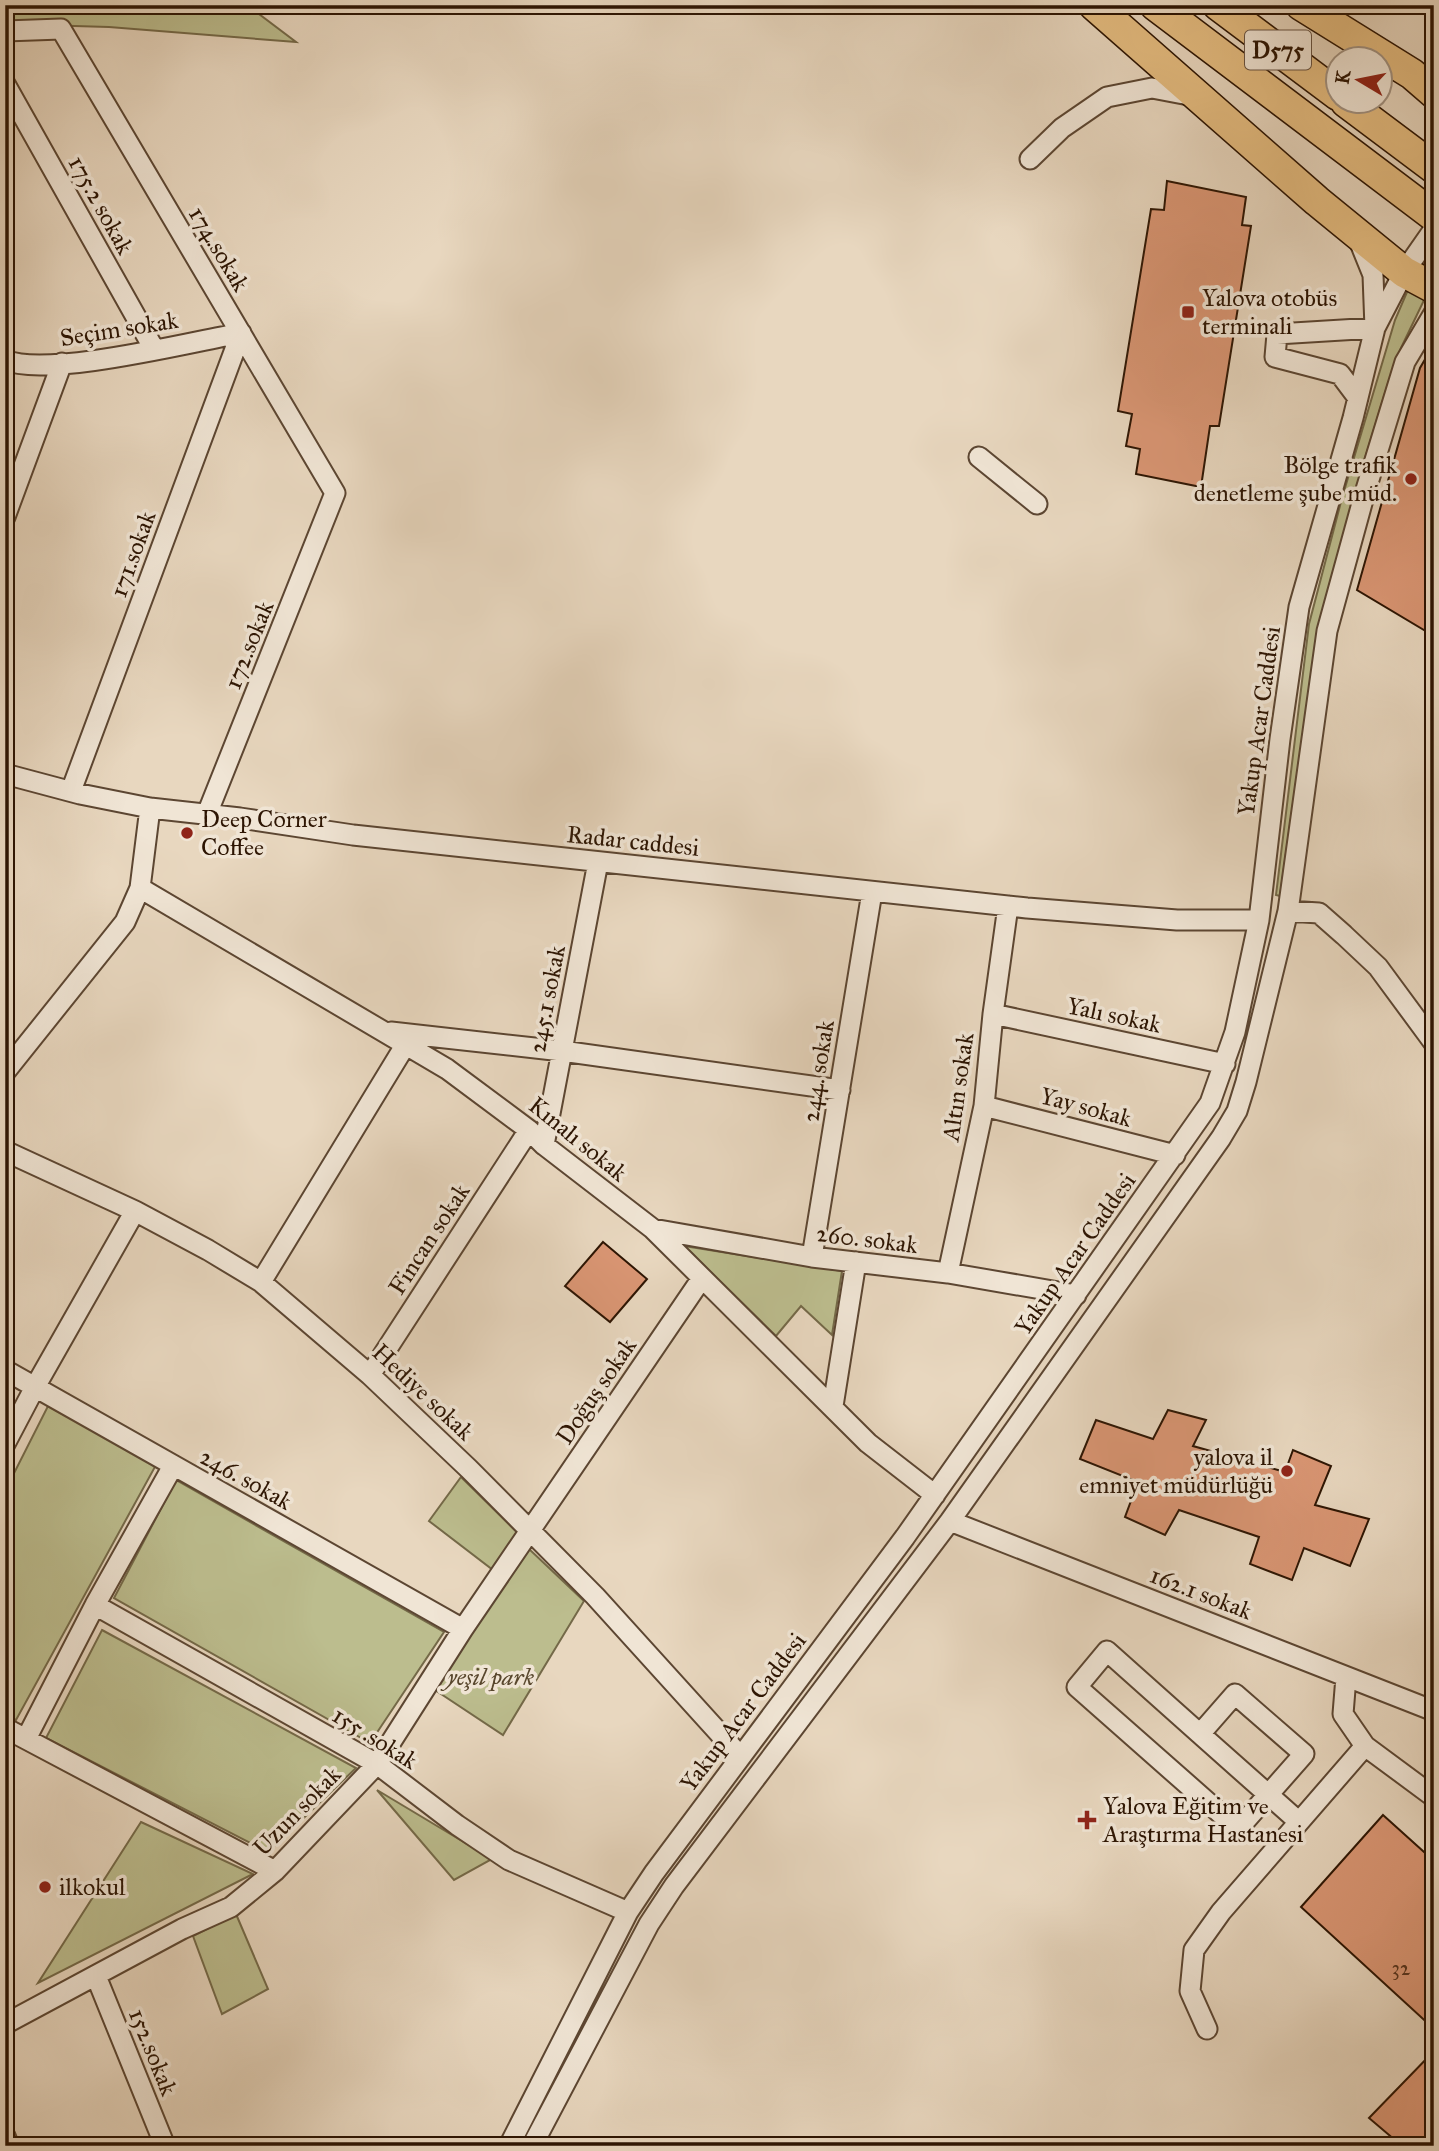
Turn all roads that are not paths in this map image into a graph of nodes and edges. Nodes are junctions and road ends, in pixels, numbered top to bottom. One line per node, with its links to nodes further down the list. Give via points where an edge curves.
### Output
1 (1094, 5): 9 (highway)
2 (1155, 5): 13 (highway, D575)
3 (1218, 5): 7 (highway, D575)
4 (1301, 5): 8 (highway, via 1412,74)
5 (5, 31): 20 (street, 174.sokak, via 61,29)
6 (5, 84): 22 (street, 175.2 sokak)
7 (1324, 84)
8 (1434, 93)
9 (1196, 96): 11 (street, via 1152,88 1107,96 1062,128); 15 (highway)
10 (1365, 116): 12 (highway)
11 (1030, 159)
12 (1434, 168)
13 (1434, 216)
14 (1434, 229): 16 (street, Yakup Acar Caddesi)
15 (1357, 233): 16 (highway); 19 (street, via 1373,275)
16 (1404, 272): 17 (highway); 19 (street, Yakup Acar Caddesi)
17 (1434, 288)
18 (1434, 313): 21 (street, Yakup Acar Caddesi)
19 (1375, 328): 25 (street, Yakup Acar Caddesi); 25 (street, via 1278,334 1275,358 1340,374)
20 (240, 333): 22 (street, Seçim sokak); 27 (street, 174.sokak); 31 (street, 171.sokak)
21 (1425, 335): 38 (street, Yakup Acar Caddesi, via 1405,362 1327,631)
22 (154, 349): 24 (street, Seçim sokak)
23 (5, 360): 24 (street, Seçim sokak, via 35,366)
24 (62, 363): 29 (street)
25 (1358, 398): 39 (street, Yakup Acar Caddesi, via 1299,607)
26 (979, 457): 28 (street)
27 (335, 494): 33 (street, 172.sokak)
28 (1037, 504)
29 (5, 517)
30 (5, 774): 31 (street, Radar caddesi)
31 (71, 791): 32 (street, Radar caddesi)
32 (150, 808): 33 (street, Radar caddesi); 35 (street)
33 (207, 814): 34 (street, Radar caddesi)
34 (598, 862): 36 (street, Radar caddesi); 44 (street, 245.1 sokak)
35 (140, 888): 41 (street, Kınalı sokak); 46 (street, via 125,922)
36 (872, 892): 37 (street, Radar caddesi); 47 (street, 244. sokak)
37 (1007, 905): 39 (street, Radar caddesi, via 1177,920); 40 (street, Altın sokak)
38 (1288, 911): 42 (street, via 1319,913 1344,935 1378,967); 68 (street, Yakup Acar Caddesi, via 1237,1111)
39 (1259, 920): 45 (street, Yakup Acar Caddesi)
40 (993, 1014): 45 (street, Yalı sokak); 48 (street, Altın sokak)
41 (383, 1031): 43 (street, Kınalı sokak); 44 (street)
42 (1434, 1043)
43 (405, 1044): 49 (street, Kınalı sokak); 59 (street)
44 (562, 1051): 47 (street); 50 (street, 245.1 sokak)
45 (1225, 1063): 52 (street, Yakup Acar Caddesi, via 1210,1103)
46 (5, 1072)
47 (840, 1090): 55 (street, 244. sokak)
48 (984, 1106): 52 (street, Yay sokak); 57 (street, Altın sokak)
49 (529, 1130): 50 (street, Kınalı sokak); 62 (street, Fincan sokak)
50 (544, 1145): 54 (street, Kınalı sokak)
51 (5, 1151): 53 (street, Hediye sokak)
52 (1175, 1155): 60 (street, Yakup Acar Caddesi)
53 (135, 1210): 59 (street, Hediye sokak); 63 (street)
54 (653, 1229): 55 (street, 260. sokak); 58 (street, Kınalı sokak)
55 (812, 1257): 56 (street, 260. sokak)
56 (856, 1262): 57 (street, 260. sokak); 64 (street)
57 (948, 1273): 60 (street, 260. sokak)
58 (702, 1278): 64 (street, Kınalı sokak); 69 (street, Doğuş sokak)
59 (261, 1282): 62 (street, Hediye sokak)
60 (1076, 1295): 67 (street, Yakup Acar Caddesi)
61 (5, 1370): 63 (street, 246. sokak)
62 (369, 1375): 69 (street, Hediye sokak)
63 (35, 1387): 65 (street); 66 (street, 246. sokak)
64 (833, 1406): 67 (street, Kınalı sokak, via 868,1443)
65 (5, 1444)
66 (173, 1466): 70 (street); 71 (street, 246. sokak)
67 (935, 1495): 78 (street, Yakup Acar Caddesi)
68 (950, 1521): 72 (street, 162.1 sokak); 92 (street, Yakup Acar Caddesi, via 674,1886 649,1924)
69 (530, 1531): 71 (street, Uzun sokak); 78 (street, Hediye sokak)
70 (95, 1605): 76 (street); 79 (street, 155 .sokak)
71 (463, 1629): 79 (street, Uzun sokak)
72 (1346, 1676): 73 (street, 162.1 sokak); 77 (street, via 1343,1714)
73 (1434, 1711)
74 (5, 1728): 76 (street)
75 (1200, 1734): 80 (street); 80 (street, via 1235,1693 1304,1754); 80 (street, via 1107,1651 1077,1687 1238,1829)
76 (26, 1739): 83 (street)
77 (1365, 1746): 81 (street); 82 (street)
78 (740, 1756): 84 (street, Yakup Acar Caddesi)
79 (377, 1764): 83 (street, Uzun sokak); 84 (street, 155 .sokak, via 509,1860)
80 (1269, 1794): 82 (street)
81 (1434, 1797)
82 (1298, 1821): 87 (street, via 1194,1950 1190,1991)
83 (275, 1871): 85 (street, Uzun sokak, via 231,1907)
84 (628, 1912): 91 (street, Yakup Acar Caddesi)
85 (96, 1976): 86 (street, Uzun sokak); 90 (street, 152.sokak)
86 (5, 2024)
87 (1207, 2029)
88 (5, 2136): 89 (street)
89 (9, 2146)
90 (164, 2146)
91 (509, 2146)
92 (532, 2146)

